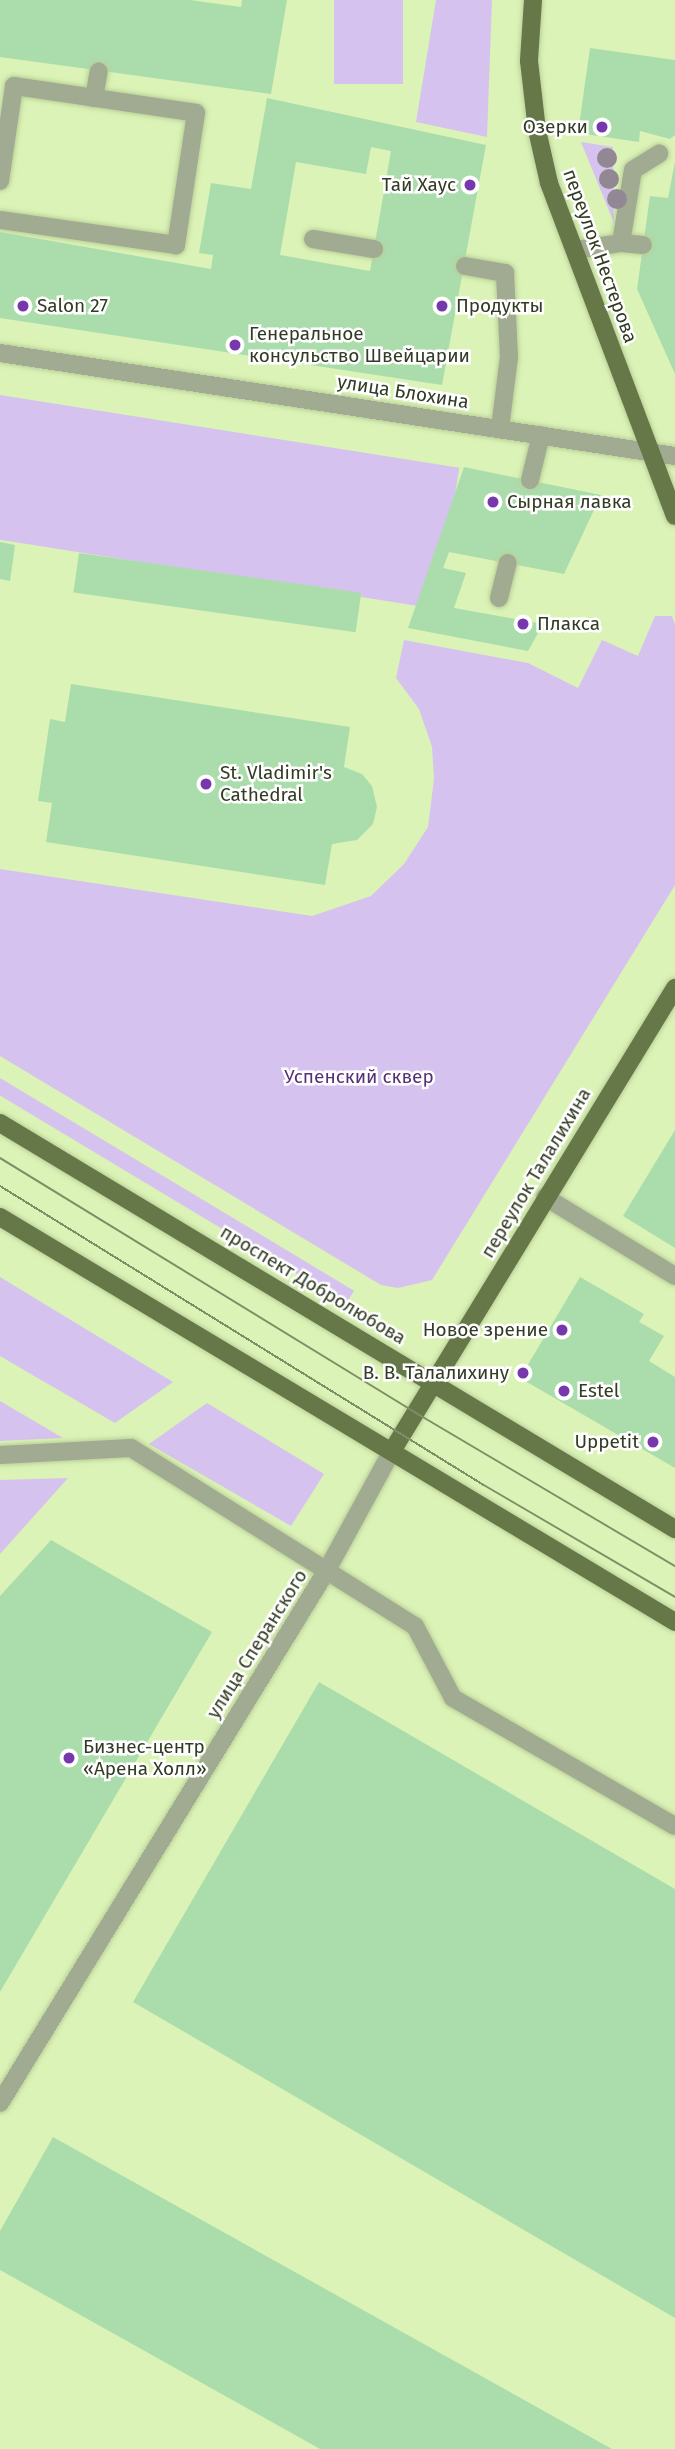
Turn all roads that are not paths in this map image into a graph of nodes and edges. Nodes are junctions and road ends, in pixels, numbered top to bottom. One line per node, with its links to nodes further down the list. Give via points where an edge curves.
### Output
1 (533, 0): 11 (main road, переулок Нестерова, via 529,61 537,130 549,183)
2 (99, 71): 3 (street)
3 (94, 98): 5 (street, via 14,86); 6 (street, via 196,113 176,245)
4 (659, 154): 8 (street, via 633,170)
5 (0, 181)
6 (0, 220)
7 (313, 239): 10 (street)
8 (621, 243): 9 (street); 11 (street)
9 (643, 245)
10 (374, 249)
11 (576, 250): 16 (main road, переулок Нестерова)
12 (465, 265): 14 (street, via 505,273 509,357)
13 (0, 353): 14 (street, улица Блохина)
14 (500, 428): 15 (street, улица Блохина)
15 (541, 435): 16 (street, улица Блохина); 18 (street)
16 (649, 452): 17 (street, улица Блохина); 19 (main road, переулок Нестерова)
17 (675, 456)
18 (530, 480)
19 (675, 516)
20 (508, 563): 21 (street)
21 (499, 598)
22 (675, 988): 24 (main road, переулок Талалихина)
23 (0, 1123): 27 (main road, проспект Добролюбова)
24 (545, 1197): 26 (street); 27 (main road, переулок Талалихина)
25 (0, 1217): 28 (main road)
26 (675, 1276)
27 (435, 1382): 28 (main road, улица Сперанского); 30 (main road, проспект Добролюбова)
28 (392, 1451): 31 (street, улица Сперанского); 32 (main road)
29 (0, 1455): 31 (street, via 131,1448)
30 (675, 1529)
31 (327, 1570): 33 (street, via 415,1626 453,1698); 34 (street, улица Сперанского)
32 (675, 1622)
33 (675, 1826)
34 (5, 2085): 35 (street, улица Сперанского)
35 (0, 2104)

